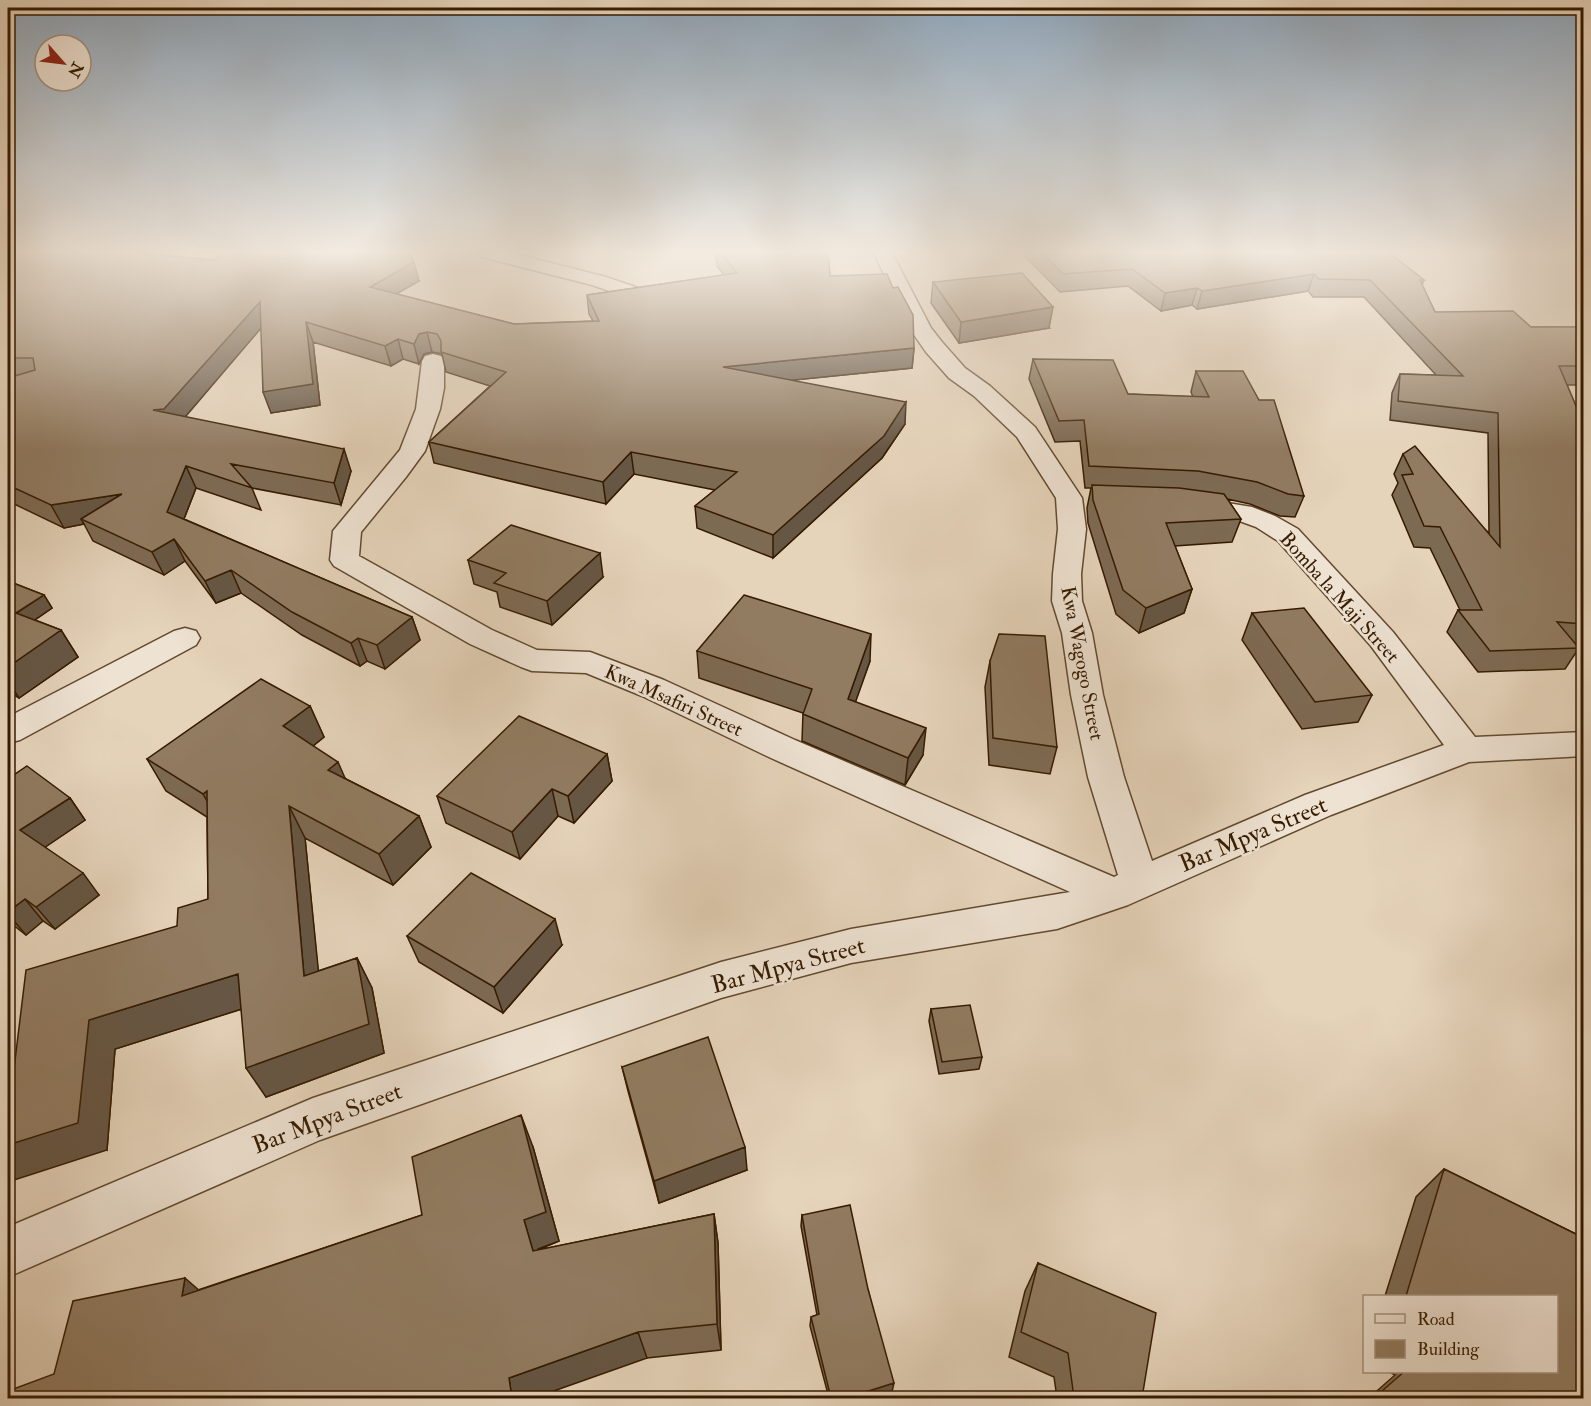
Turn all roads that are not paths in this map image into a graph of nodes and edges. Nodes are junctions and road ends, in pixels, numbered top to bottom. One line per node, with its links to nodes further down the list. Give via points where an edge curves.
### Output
1 (916, 319): 3 (street, Kwa Wagogo Street, via 957,373 1026,432)
2 (433, 360): 10 (street, Kwa Msafiri Street, via 430,399 412,451 347,531 344,560 481,637 532,660 590,663 794,754)
3 (1069, 498): 4 (street); 10 (street, Kwa Wagogo Street, via 1072,529 1067,601 1077,633)
4 (1100, 499)
5 (1163, 502): 9 (street, Bomba la Maji Street, via 1227,509 1270,522 1288,536 1382,639)
6 (185, 638): 7 (street)
7 (8, 731)
8 (1584, 744): 9 (street, Bar Mpya Street)
9 (1466, 750): 10 (street, Bar Mpya Street, via 1318,805)
10 (1127, 888): 11 (street, Bar Mpya Street, via 1057,912 851,946 721,980 313,1120)
11 (8, 1252)

